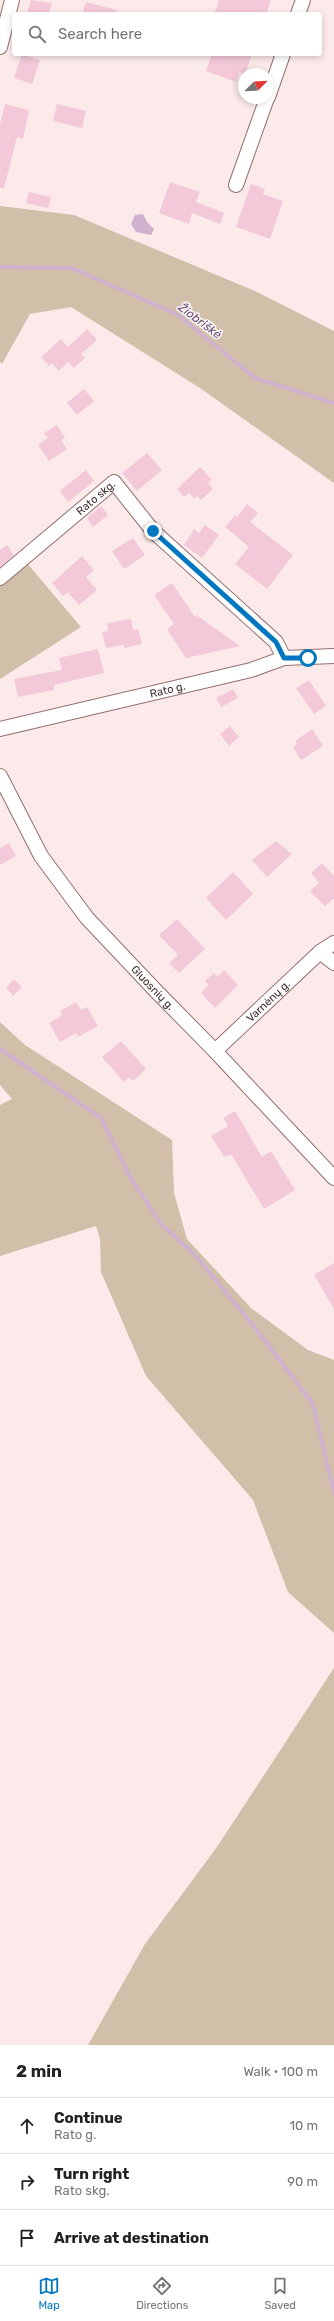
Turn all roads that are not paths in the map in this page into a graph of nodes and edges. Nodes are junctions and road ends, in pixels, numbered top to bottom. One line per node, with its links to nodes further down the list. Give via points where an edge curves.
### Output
1 (12, 0): 4 (street)
2 (303, 0): 3 (street)
3 (299, 12)
4 (0, 47)
5 (283, 56): 6 (street)
6 (274, 81)
7 (265, 104): 8 (street)
8 (236, 184)
9 (0, 578): 11 (street, Rato skg., via 114,482 153,531 276,642)
10 (334, 656): 11 (street, Rato g.)
11 (284, 658): 12 (street, Rato g., via 251,670)
12 (0, 729)
13 (0, 776): 17 (street, Gluosnių g., via 41,856 87,918)
14 (334, 943): 15 (street, Varnėnų g.)
15 (320, 952): 16 (street); 17 (street, Varnėnų g.)
16 (334, 964)
17 (215, 1051): 18 (street, Gluosnių g.)
18 (334, 1178)

